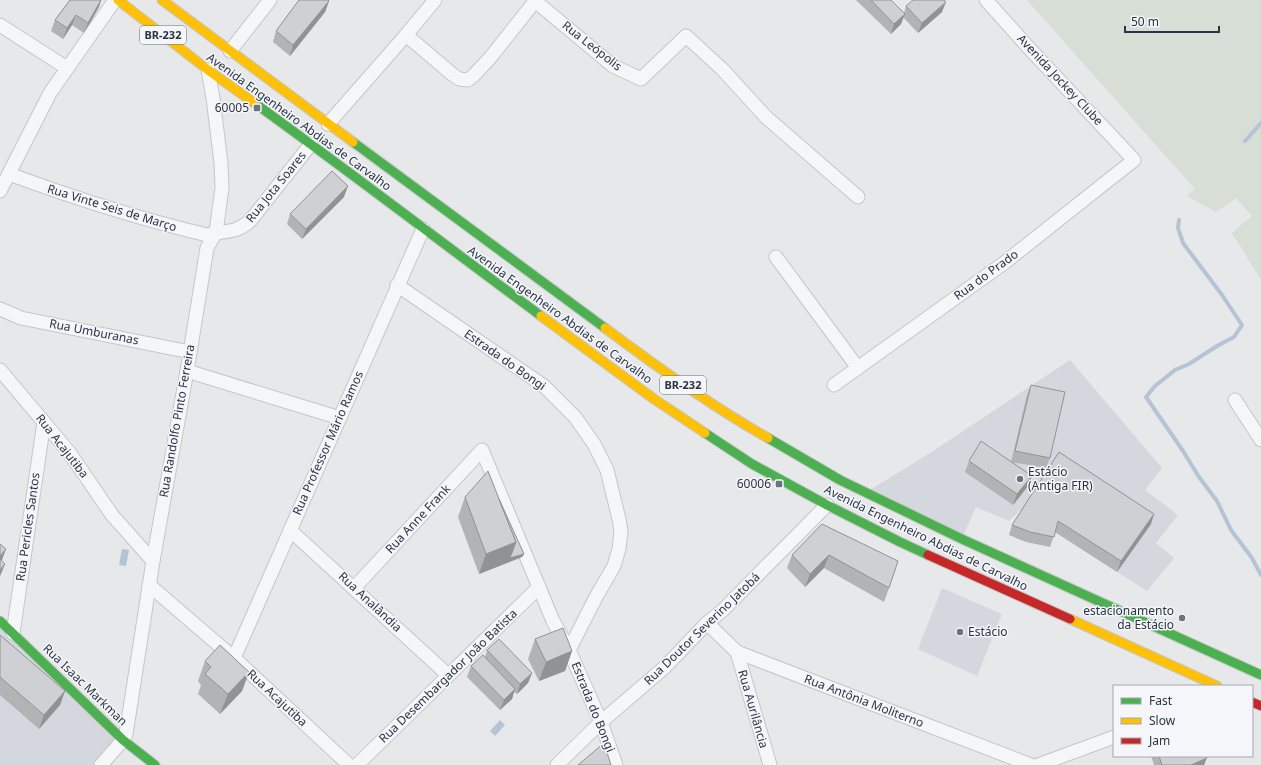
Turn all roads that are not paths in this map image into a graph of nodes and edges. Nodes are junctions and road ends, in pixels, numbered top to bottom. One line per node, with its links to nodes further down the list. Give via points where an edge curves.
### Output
1 (115, 0): 11 (street)
2 (118, 0): 12 (main road, Avenida Engenheiro Abdias de Carvalho / BR-232)
3 (162, 0): 10 (main road, Avenida Engenheiro Abdias de Carvalho / BR-232)
4 (270, 0): 10 (street)
5 (434, 0): 9 (street)
6 (535, 0): 9 (street, via 490,58 468,80 459,79 452,74); 18 (street, Rua Leópolis, via 613,66 641,79 686,36 723,70 766,117)
7 (986, 0): 15 (street, Avenida Jockey Clube)
8 (0, 25): 11 (street)
9 (406, 35): 13 (street)
10 (230, 51): 13 (main road, Avenida Engenheiro Abdias de Carvalho / BR-232)
11 (67, 68): 16 (street, via 50,93)
12 (208, 70): 14 (main road, Avenida Engenheiro Abdias de Carvalho / BR-232); 20 (street, Rua Randolfo Pinto Ferreira, via 221,162 222,188)
13 (328, 124): 47 (main road, Avenida Engenheiro Abdias de Carvalho / BR-232, via 669,376 748,427 846,484)
14 (311, 144): 19 (main road, Avenida Engenheiro Abdias de Carvalho / BR-232); 20 (street, Rua Jota Soares, via 250,221 234,231)
15 (1134, 160): 25 (street, Rua do Prado, via 1004,263)
16 (9, 174): 17 (street); 20 (street, Rua Vinte Seis de Março, via 151,221 208,236)
17 (0, 191)
18 (858, 197)
19 (422, 229): 22 (street, Rua Professor Mário Ramos); 34 (main road, Avenida Engenheiro Abdias de Carvalho / BR-232, via 654,400 752,464)
20 (216, 232): 24 (street, Rua Randolfo Pinto Ferreira, via 207,248)
21 (776, 257): 25 (street)
22 (397, 285): 30 (street, Rua Professor Mário Ramos); 43 (street, Estrada do Bongi, via 544,386 575,417 594,444 607,470 621,530 619,549 614,566)
23 (0, 309): 24 (street, Rua Umburanas, via 21,318)
24 (190, 352): 27 (street, Rua Randolfo Pinto Ferreira)
25 (858, 368): 28 (street, Rua do Prado)
26 (0, 370): 31 (street, Rua Acajutiba)
27 (187, 371): 30 (street); 36 (street, Rua Randolfo Pinto Ferreira)
28 (834, 385)
29 (1235, 400): 32 (street)
30 (340, 418): 35 (street, Rua Professor Mário Ramos)
31 (44, 422): 36 (street, Rua Acajutiba, via 69,452 112,514); 42 (street, Rua Pericles Santos)
32 (1261, 440)
33 (482, 450): 38 (street, Estrada do Bongi); 39 (street, Rua Anne Frank)
34 (827, 505): 41 (street, Rua Doutor Severino Jatobá, via 724,610); 48 (main road, Avenida Engenheiro Abdias de Carvalho / BR-232, via 900,542)
35 (290, 530): 39 (street, Rua Analândia); 45 (street, Rua Professor Mário Ramos)
36 (152, 561): 37 (street, Rua Randolfo Pinto Ferreira)
37 (149, 585): 45 (street, Rua Acajutiba); 51 (street, Rua Randolfo Pinto Ferreira)
38 (539, 587): 43 (street, Estrada do Bongi); 46 (street, Rua Desembargador João Batista)
39 (354, 588): 46 (street, Rua Analândia)
40 (0, 621): 42 (main road, Rua Isaac Markman)
41 (707, 623): 44 (street, Rua Antônia Moliterno); 49 (street, Rua Doutor Severino Jatobá, via 666,667)
42 (13, 633): 51 (main road, Rua Isaac Markman)
43 (569, 650): 49 (street, Estrada do Bongi)
44 (737, 652): 58 (street, Rua Aurilância); 59 (street, Rua Antônia Moliterno)
45 (234, 658): 54 (street, Rua Acajutiba)
46 (448, 675): 55 (street, Rua Desembargador João Batista)
47 (1261, 676)
48 (1215, 685)
49 (601, 722): 56 (street, Rua Doutor Severino Jatobá); 57 (street, Estrada do Bongi)
50 (1113, 737): 60 (street)
51 (123, 740): 52 (street, Rua Randolfo Pinto Ferreira); 53 (main road, Rua Isaac Markman)
52 (101, 765)
53 (155, 765)
54 (349, 765)
55 (357, 765)
56 (557, 765)
57 (616, 765)
58 (770, 765)
59 (1031, 765)
60 (1038, 765)

